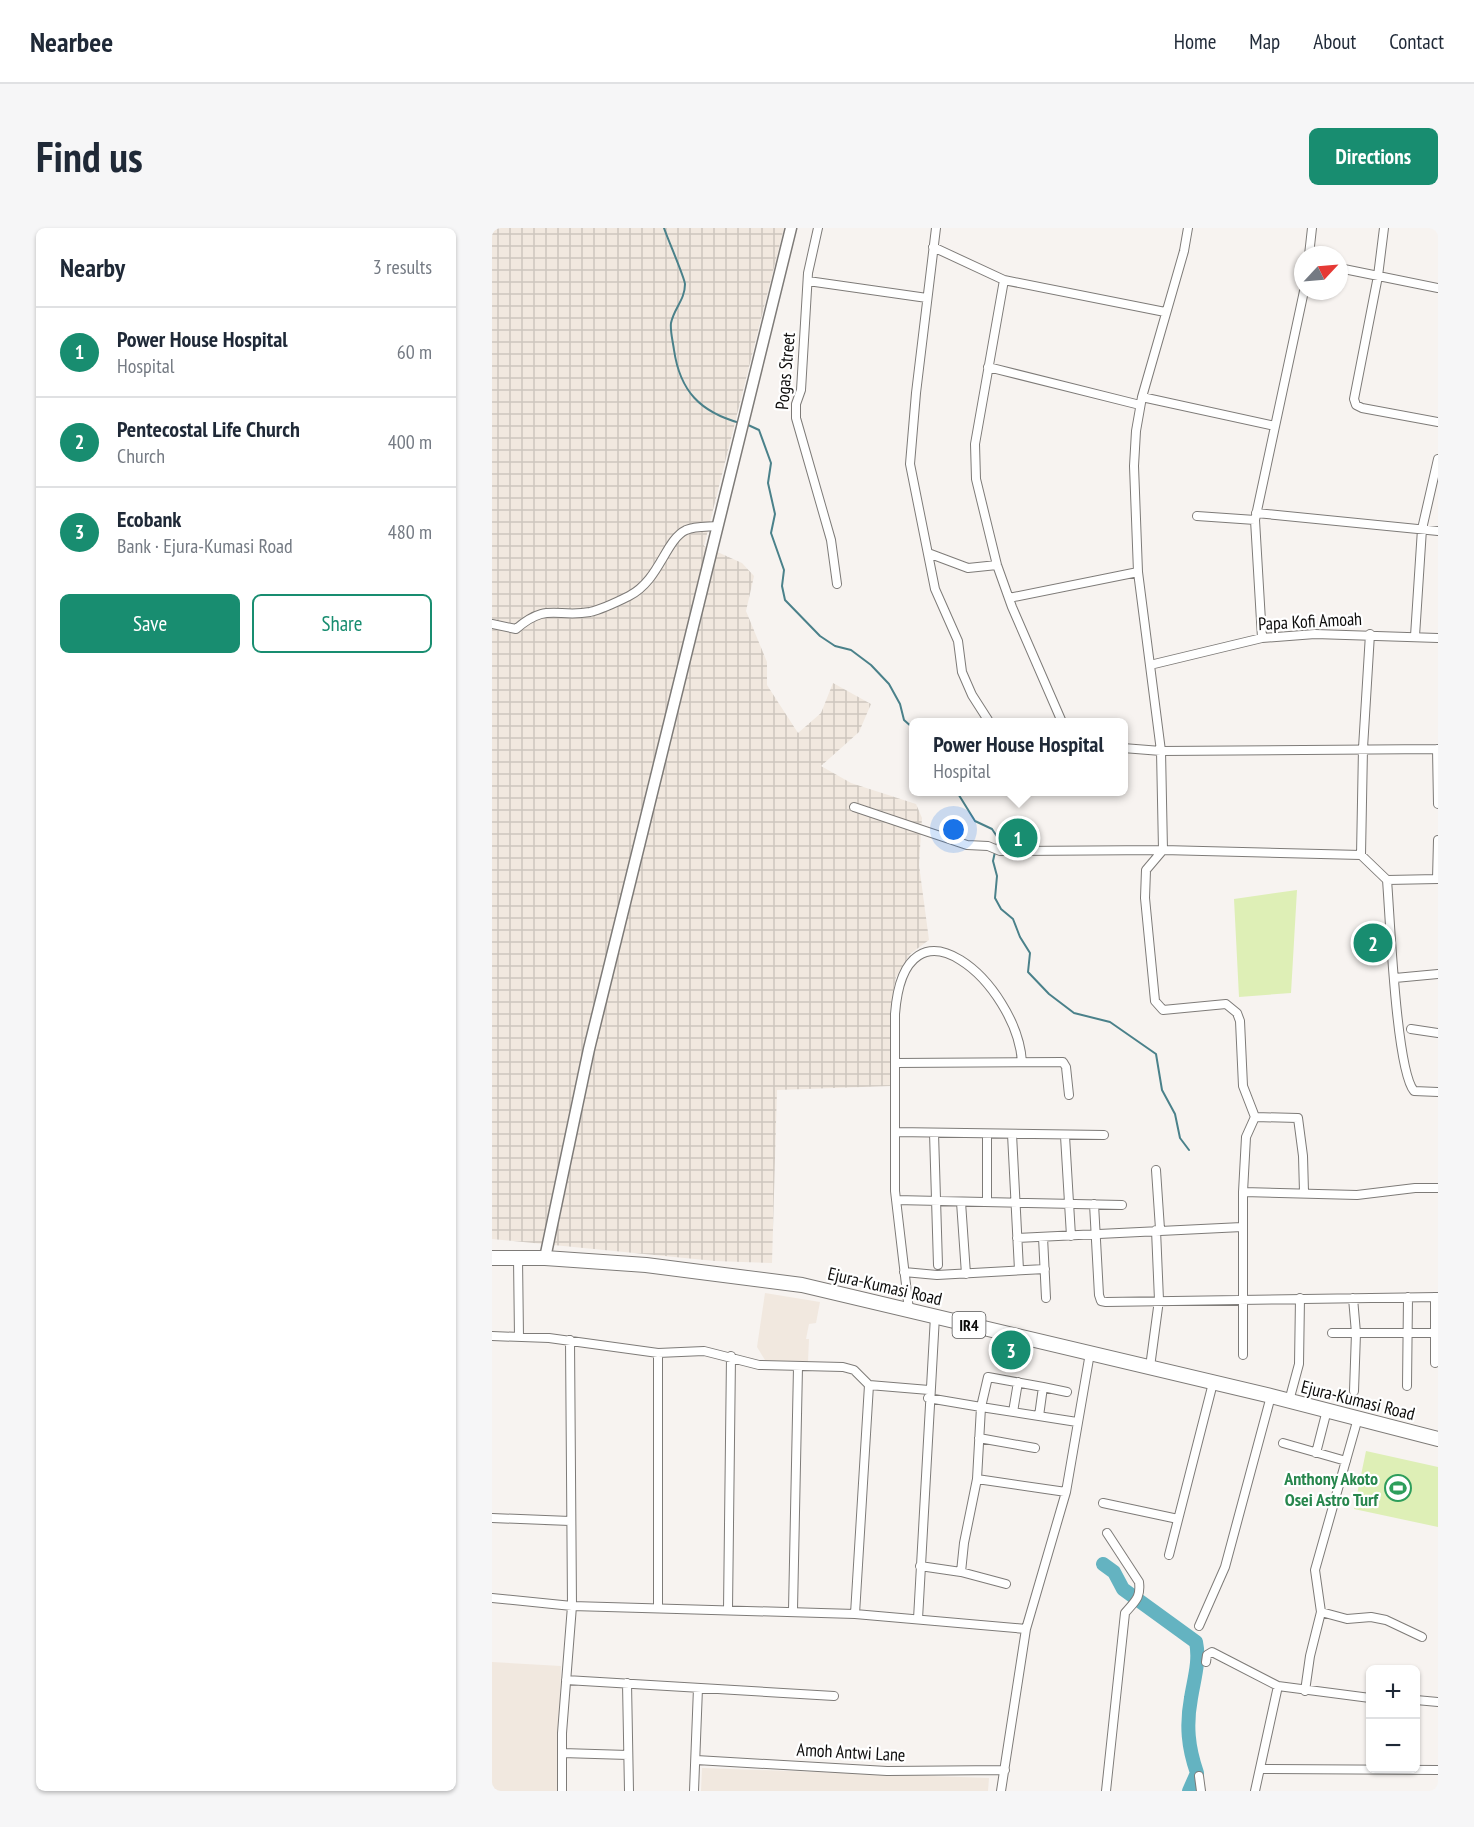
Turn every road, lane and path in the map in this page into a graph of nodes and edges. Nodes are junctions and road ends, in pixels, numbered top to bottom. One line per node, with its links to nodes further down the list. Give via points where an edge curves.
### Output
1 (791, 228): 24 (street)
2 (818, 228): 12 (street, Pogas Street)
3 (936, 228): 8 (street)
4 (1188, 228): 16 (street)
5 (1312, 228): 7 (street)
6 (1384, 228): 10 (street)
7 (1310, 246)
8 (933, 247): 11 (street); 14 (street)
9 (1348, 270): 10 (street)
10 (1378, 276): 13 (street); 19 (street, via 1356,405)
11 (1004, 280): 16 (street); 17 (street)
12 (808, 281): 14 (street); 30 (street, Pogas Street, via 796,418 831,540)
13 (1438, 288)
14 (927, 298): 27 (street, via 910,464)
15 (1302, 300): 20 (street)
16 (1165, 312): 18 (street)
17 (988, 367): 18 (street); 28 (street, via 975,444 976,479)
18 (1141, 401): 20 (street); 29 (street, via 1134,466)
19 (1438, 422)
20 (1275, 426): 23 (street)
21 (1438, 459): 25 (street)
22 (1197, 516): 23 (street)
23 (1256, 517): 25 (street); 35 (street)
24 (718, 526): 32 (street, via 682,532 647,583 612,604 589,612 543,612 516,629); 86 (street, via 588,1048)
25 (1422, 529): 26 (street); 34 (street)
26 (1438, 531)
27 (928, 553): 28 (street, via 968,568); 38 (street, via 935,589 957,641 962,672)
28 (997, 565): 31 (street)
29 (1138, 572): 31 (street); 37 (street)
30 (837, 585)
31 (1009, 597): 39 (street)
32 (492, 624)
33 (1370, 634): 34 (street, Papa Kofi Amoah); 35 (street, Papa Kofi Amoah); 41 (street)
34 (1415, 636): 36 (street, Papa Kofi Amoah)
35 (1262, 638): 37 (street, Papa Kofi Amoah)
36 (1438, 638)
37 (1150, 665): 43 (street)
38 (987, 718)
39 (1060, 718)
40 (1128, 748): 43 (street)
41 (1363, 748): 42 (street); 43 (street); 48 (street)
42 (1437, 749): 44 (street)
43 (1161, 751): 47 (street)
44 (1438, 804)
45 (854, 807): 47 (street, via 967,845 1000,851)
46 (1438, 840): 49 (street)
47 (1163, 850): 48 (street); 59 (street, via 1145,875 1155,1001 1163,1010 1226,1005 1237,1013 1243,1086)
48 (1361, 855): 50 (street)
49 (1438, 879): 50 (street)
50 (1387, 880): 52 (street)
51 (1438, 974): 52 (street)
52 (1395, 978): 57 (street, via 1408,1081 1414,1091)
53 (1411, 1029): 54 (street)
54 (1438, 1033)
55 (1022, 1062): 56 (street); 56 (street, via 1020,1041 1010,1016 989,983 963,960 924,952 904,970 897,987); 58 (street, via 1063,1062)
56 (895, 1063): 60 (street)
57 (1438, 1092)
58 (1069, 1095)
59 (1255, 1117): 68 (street, via 1246,1137); 69 (street, via 1298,1118)
60 (896, 1132): 61 (street); 70 (street)
61 (934, 1133): 62 (street); 71 (street)
62 (987, 1134): 63 (street); 73 (street)
63 (1012, 1134): 65 (street); 74 (street)
64 (1104, 1135): 65 (street)
65 (1065, 1136): 75 (street)
66 (1156, 1170): 79 (street)
67 (1438, 1188): 69 (street, via 1357,1194)
68 (1243, 1192): 69 (street); 78 (street)
69 (1304, 1192)
70 (896, 1200): 71 (street); 90 (street)
71 (937, 1201): 72 (street); 87 (street)
72 (961, 1202): 73 (street); 91 (street)
73 (987, 1202): 74 (street)
74 (1016, 1202): 75 (street); 83 (street)
75 (1070, 1204): 76 (street); 81 (street)
76 (1094, 1204): 77 (street); 80 (street)
77 (1122, 1205)
78 (1242, 1227): 79 (street); 97 (street)
79 (1158, 1229): 80 (street); 98 (street)
80 (1096, 1233): 81 (street); 98 (street, via 1101,1301)
81 (1071, 1236): 82 (street)
82 (1043, 1237): 83 (street); 88 (street)
83 (1017, 1238): 89 (street)
84 (492, 1258): 85 (main road, Ejura-Kumasi Road / IR4)
85 (518, 1258): 86 (main road, Ejura-Kumasi Road / IR4); 106 (street)
86 (545, 1258): 99 (main road, Ejura-Kumasi Road / IR4, via 757,1278)
87 (938, 1265)
88 (1045, 1269): 89 (street); 94 (street)
89 (1019, 1270): 91 (street)
90 (904, 1272): 91 (street); 99 (street)
91 (966, 1274)
92 (1408, 1297): 93 (street); 96 (street); 103 (street)
93 (1436, 1297): 104 (street)
94 (1046, 1298)
95 (1300, 1298): 96 (street); 97 (street); 124 (street, via 1299,1364)
96 (1353, 1298): 102 (street)
97 (1242, 1299): 98 (street); 110 (street)
98 (1159, 1300): 114 (street)
99 (909, 1310): 100 (main road, Ejura-Kumasi Road / IR4)
100 (935, 1316): 109 (main road, Ejura-Kumasi Road / IR4); 122 (street)
101 (1332, 1333): 102 (street)
102 (1356, 1333): 103 (street); 120 (street)
103 (1407, 1333): 104 (street); 118 (street)
104 (1436, 1333): 112 (street)
105 (492, 1336): 106 (street)
106 (519, 1337): 107 (street)
107 (570, 1340): 108 (street); 142 (street)
108 (658, 1353): 111 (street, via 704,1351); 150 (street)
109 (1090, 1353): 114 (main road, Ejura-Kumasi Road / IR4); 130 (street)
110 (1243, 1355)
111 (731, 1356): 113 (street, via 759,1365); 151 (street)
112 (1435, 1363)
113 (798, 1367): 117 (street, via 843,1367 854,1370); 152 (street)
114 (1150, 1368): 116 (main road, Ejura-Kumasi Road / IR4)
115 (1018, 1382): 119 (street); 125 (street, via 988,1377); 127 (street)
116 (1213, 1383): 123 (main road, Ejura-Kumasi Road / IR4); 141 (street)
117 (869, 1385): 122 (street); 154 (street)
118 (1407, 1386)
119 (1043, 1387): 121 (street); 128 (street)
120 (1354, 1391)
121 (1067, 1392)
122 (929, 1394): 125 (street); 145 (street)
123 (1271, 1396): 124 (main road, Ejura-Kumasi Road / IR4); 156 (street, via 1225,1567)
124 (1289, 1401): 126 (main road, Ejura-Kumasi Road / IR4)
125 (981, 1407): 127 (street); 131 (street)
126 (1327, 1410): 129 (main road, Ejura-Kumasi Road / IR4); 135 (street)
127 (1013, 1412): 128 (street)
128 (1039, 1416): 130 (street)
129 (1358, 1418): 132 (main road, Ejura-Kumasi Road / IR4); 136 (street)
130 (1077, 1422): 138 (street)
131 (980, 1438): 134 (street); 137 (street)
132 (1438, 1439)
133 (1283, 1443): 135 (street)
134 (1035, 1448)
135 (1317, 1453): 136 (street)
136 (1346, 1461): 153 (street, via 1315,1570)
137 (977, 1479): 138 (street); 146 (street)
138 (1066, 1492): 157 (street)
139 (1103, 1503): 141 (street)
140 (492, 1518): 142 (street)
141 (1178, 1519): 144 (street)
142 (570, 1521): 149 (street)
143 (1107, 1533): 180 (street, via 1139,1582 1136,1601 1125,1613)
144 (1169, 1555)
145 (920, 1566): 146 (street); 155 (street)
146 (961, 1572): 147 (street)
147 (1006, 1584)
148 (492, 1598): 149 (street)
149 (572, 1606): 150 (street); 160 (street)
150 (658, 1607): 151 (street)
151 (728, 1610): 152 (street)
152 (793, 1610): 154 (street)
153 (1321, 1612): 158 (street, via 1347,1619 1386,1620); 164 (street)
154 (855, 1614): 155 (street)
155 (918, 1619): 157 (street)
156 (1199, 1626)
157 (1026, 1629): 173 (street)
158 (1422, 1636)
159 (1206, 1662): 162 (street, via 1212,1652)
160 (566, 1680): 161 (street); 169 (street)
161 (627, 1683): 163 (street); 170 (street)
162 (1278, 1686): 164 (street); 172 (street)
163 (698, 1688): 165 (street); 171 (street)
164 (1305, 1691): 166 (street)
165 (834, 1696)
166 (1366, 1697)
167 (1420, 1700): 168 (street)
168 (1438, 1702)
169 (562, 1754): 170 (street); 176 (street)
170 (628, 1755): 177 (street)
171 (696, 1760): 173 (street, Amoh Antwi Lane, via 887,1771); 178 (street)
172 (1261, 1769): 174 (street); 182 (street)
173 (1005, 1770): 179 (street)
174 (1438, 1770)
175 (1199, 1776): 181 (street)
176 (562, 1791)
177 (628, 1791)
178 (694, 1791)
179 (1001, 1791)
180 (1106, 1791)
181 (1202, 1791)
182 (1255, 1791)

